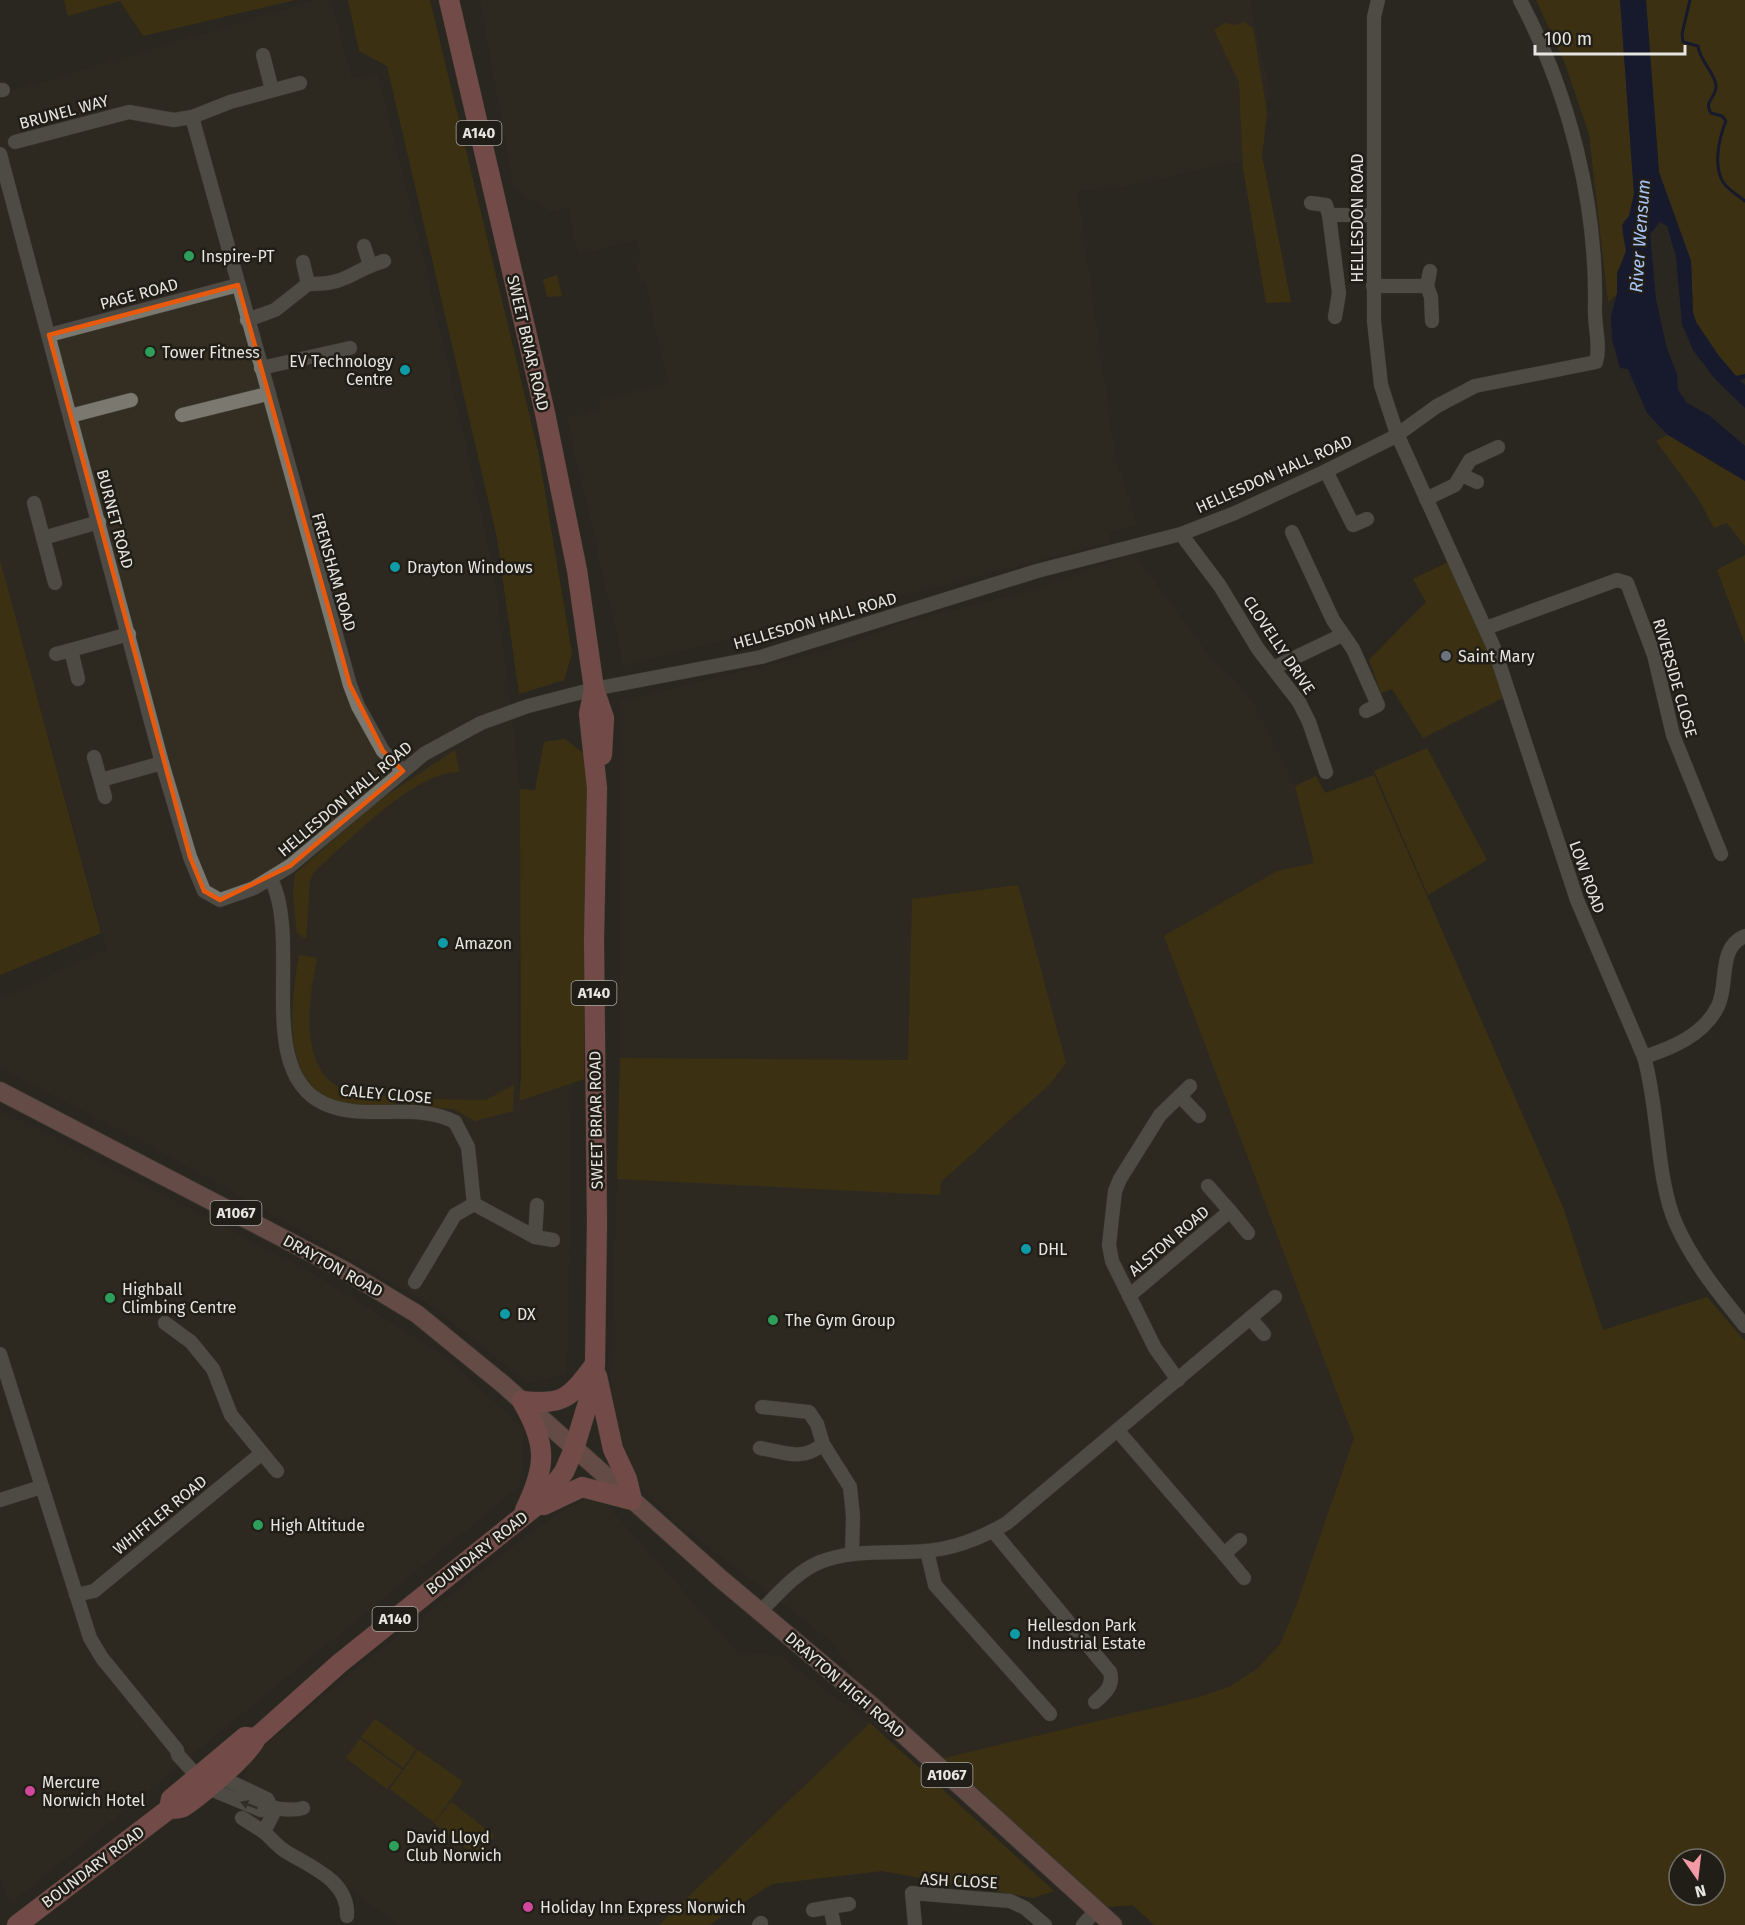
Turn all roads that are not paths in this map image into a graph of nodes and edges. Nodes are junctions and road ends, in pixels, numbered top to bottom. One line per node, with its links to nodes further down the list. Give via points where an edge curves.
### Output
1 (449, 0): 54 (highway, SWEET BRIAR ROAD / A140, via 545,413 577,570)
2 (1378, 0): 12 (street, HELLESDON ROAD, via 1374,17)
3 (1520, 0): 32 (street, HELLESDON HALL ROAD, via 1554,74 1579,164 1595,276 1598,357 1596,362 1475,386)
4 (262, 55): 6 (street)
5 (300, 83): 6 (street, BRUNEL WAY)
6 (272, 90): 7 (street, BRUNEL WAY)
7 (192, 117): 8 (street, BRUNEL WAY, via 174,120 129,112); 19 (street, FRENSHAM ROAD)
8 (15, 142)
9 (0, 154): 25 (street, BURNET ROAD)
10 (1311, 203): 11 (street)
11 (1328, 205): 12 (street); 22 (street)
12 (1373, 215): 20 (street, HELLESDON ROAD)
13 (364, 246): 16 (street)
14 (384, 261): 16 (street)
15 (303, 262): 18 (street)
16 (370, 266): 18 (street, via 340,283)
17 (1430, 271): 21 (street)
18 (308, 284): 23 (street, via 275,310)
19 (238, 285): 23 (street, FRENSHAM ROAD); 25 (street, PAGE ROAD)
20 (1373, 286): 21 (street); 32 (street, HELLESDON ROAD, via 1377,364)
21 (1427, 286): 24 (street)
22 (1340, 308)
23 (247, 320): 27 (street, FRENSHAM ROAD)
24 (1432, 321)
25 (49, 335): 31 (street, BURNET ROAD)
26 (350, 348): 27 (street, via 304,364)
27 (261, 368): 28 (street, FRENSHAM ROAD)
28 (267, 394): 30 (street); 58 (street, FRENSHAM ROAD, via 353,695 383,751)
29 (131, 400): 31 (street)
30 (183, 415)
31 (70, 416): 40 (street, BURNET ROAD)
32 (1397, 434): 34 (street, HELLESDON HALL ROAD); 37 (street, LOW ROAD)
33 (1498, 447): 35 (street, via 1470,460)
34 (1326, 471): 39 (street, via 1353,525); 42 (street, HELLESDON HALL ROAD)
35 (1462, 475): 36 (street); 37 (street, via 1455,485)
36 (1477, 482)
37 (1426, 499): 47 (street, LOW ROAD)
38 (34, 503): 43 (street)
39 (1367, 519)
40 (99, 522): 43 (street); 48 (street, BURNET ROAD)
41 (1292, 532): 45 (street)
42 (1181, 534): 52 (street, CLOVELLY DRIVE, via 1220,586); 54 (street, HELLESDON HALL ROAD, via 1037,571 761,657)
43 (43, 538): 46 (street)
44 (1314, 544): 45 (street)
45 (1301, 550): 49 (street)
46 (55, 583)
47 (1486, 628): 62 (street, RIVERSIDE CLOSE, via 1617,580 1627,584 1654,655 1672,735); 66 (street, LOW ROAD, via 1508,684 1577,900)
48 (129, 634): 50 (street); 57 (street, BURNET ROAD)
49 (1342, 635): 52 (street); 55 (street, via 1353,649)
50 (71, 650): 51 (street); 53 (street)
51 (56, 654)
52 (1272, 668): 59 (street, CLOVELLY DRIVE, via 1299,702 1312,752)
53 (78, 679)
54 (594, 689): 58 (street, HELLESDON HALL ROAD, via 481,723 440,744); 84 (highway, SWEET BRIAR ROAD / A140, via 604,718 597,788 594,940)
55 (1377, 705)
56 (94, 757): 60 (street)
57 (162, 763): 60 (street); 64 (street, BURNET ROAD)
58 (403, 771): 63 (street, HELLESDON HALL ROAD)
59 (1326, 772)
60 (101, 780): 61 (street)
61 (105, 797)
62 (1721, 854)
63 (272, 879): 64 (street, HELLESDON HALL ROAD, via 220,900); 70 (street, CALEY CLOSE, via 285,950 284,1041 294,1075 323,1103 343,1110 428,1113 455,1122 468,1147)
64 (204, 891)
65 (1745, 936): 66 (street, via 1731,947 1726,959 1724,992 1708,1022 1669,1049)
66 (1644, 1057): 81 (street, LOW ROAD, via 1675,1223 1706,1277)
67 (0, 1091): 86 (main road, DRAYTON ROAD / A1067, via 344,1270 417,1314)
68 (1199, 1116): 77 (street, ALSTON ROAD, via 1185,1091 1154,1124 1115,1191 1109,1245 1112,1261)
69 (1208, 1186): 72 (street, ALSTON ROAD)
70 (474, 1204): 74 (street); 76 (street, via 455,1215)
71 (537, 1205): 74 (street)
72 (1230, 1211): 73 (street, ALSTON ROAD); 77 (street, ALSTON ROAD)
73 (1248, 1233)
74 (535, 1237): 75 (street)
75 (553, 1240)
76 (415, 1282)
77 (1129, 1296): 85 (street, ALSTON ROAD, via 1155,1348)
78 (1275, 1298): 79 (street)
79 (1250, 1318): 82 (street); 85 (street)
80 (165, 1323): 92 (street, via 191,1342 213,1369 231,1415)
81 (1745, 1326)
82 (1264, 1334)
83 (0, 1354): 94 (street)
84 (595, 1365): 86 (highway, via 560,1401); 91 (highway, SWEET BRIAR ROAD / A140); 96 (highway, A140, via 613,1449)
85 (1178, 1380): 88 (street)
86 (522, 1401): 91 (main road, DRAYTON ROAD / A1067); 97 (highway, A140, via 536,1425 542,1467)
87 (762, 1407): 89 (street, via 809,1412)
88 (1118, 1431): 98 (street); 102 (street)
89 (823, 1444): 90 (street, via 812,1453 798,1455); 101 (street, via 850,1487)
90 (760, 1448)
91 (574, 1449): 96 (main road, DRAYTON HIGH ROAD / A1067); 97 (highway, BOUNDARY ROAD / A140, via 553,1488)
92 (261, 1453): 93 (street); 104 (street, WHIFFLER ROAD, via 94,1591)
93 (277, 1471)
94 (42, 1487): 95 (street); 104 (street)
95 (0, 1500)
96 (632, 1500): 97 (highway, A1067, via 582,1487); 105 (main road, DRAYTON HIGH ROAD / A1067)
97 (521, 1518): 108 (highway, BOUNDARY ROAD / A140, via 349,1656 256,1738 253,1748)
98 (993, 1531): 100 (street); 106 (street, via 1110,1672 1108,1691)
99 (1240, 1540): 102 (street)
100 (927, 1551): 101 (street); 107 (street, via 935,1585)
101 (852, 1554): 105 (street, via 834,1557 806,1570)
102 (1224, 1554): 103 (street)
103 (1244, 1578)
104 (76, 1594): 108 (street, via 90,1638 102,1658 178,1755)
105 (760, 1612): 117 (main road, DRAYTON HIGH ROAD / A1067, via 871,1705)
106 (1095, 1702)
107 (1050, 1714)
108 (207, 1777): 109 (street, via 267,1799); 118 (highway, BOUNDARY ROAD / A140, via 171,1798 169,1809)
109 (274, 1807): 110 (street); 112 (street)
110 (303, 1808)
111 (242, 1818): 112 (street)
112 (264, 1832): 116 (street, via 341,1889 347,1900)
113 (849, 1904): 114 (street)
114 (830, 1907): 115 (street); 119 (street)
115 (813, 1911)
116 (347, 1916)
117 (1105, 1920): 122 (street)
118 (17, 1925)
119 (834, 1925)
120 (915, 1925): 121 (street, ASH CLOSE, via 912,1893 1008,1900 1035,1907)
121 (1045, 1925)
122 (1083, 1925)

